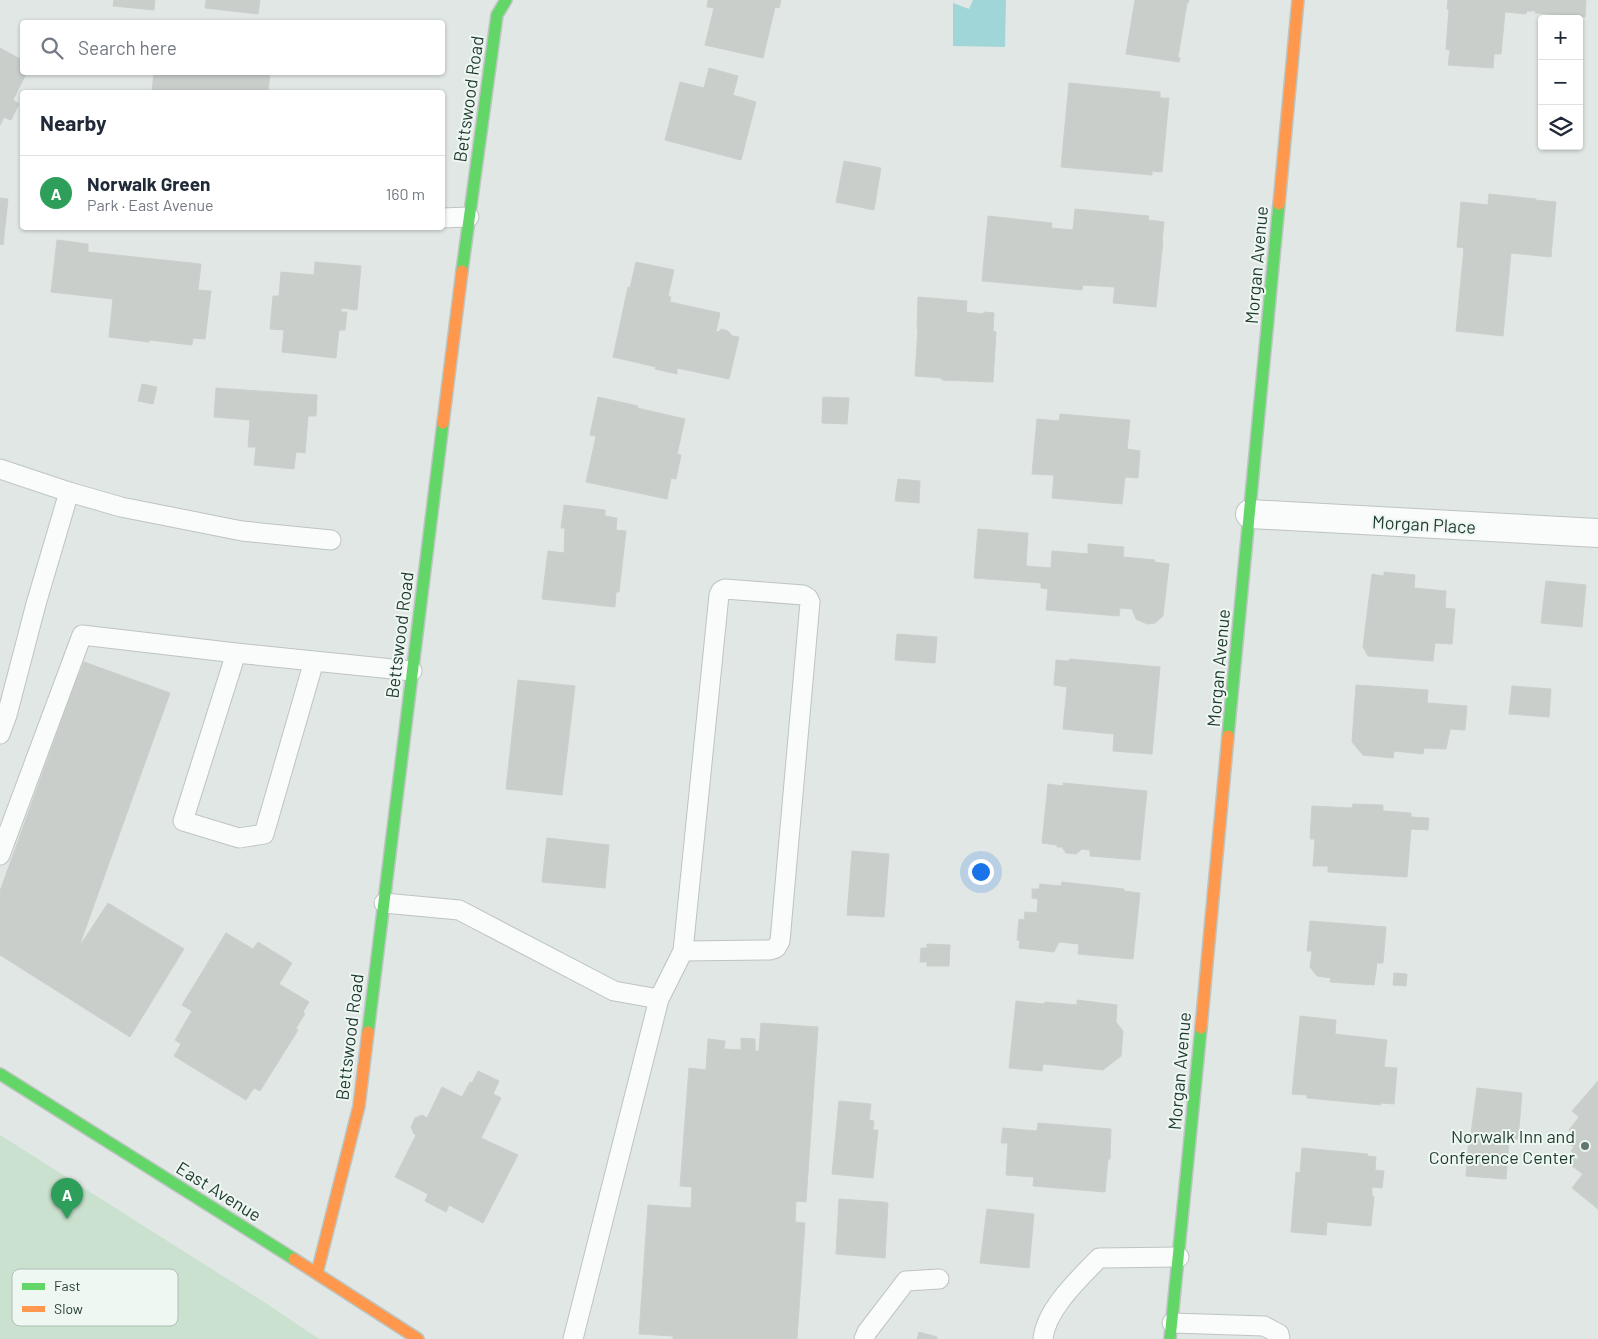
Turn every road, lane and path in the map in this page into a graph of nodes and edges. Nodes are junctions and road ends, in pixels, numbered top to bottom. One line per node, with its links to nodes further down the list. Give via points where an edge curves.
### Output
1 (506, 0): 3 (street, Bettswood Road, via 497,15)
2 (1298, 0): 7 (street, Morgan Avenue)
3 (469, 217): 4 (lane); 12 (street, Bettswood Road)
4 (445, 218)
5 (0, 469): 6 (lane)
6 (69, 492): 9 (lane, via 121,507 242,531); 13 (lane)
7 (1250, 514): 8 (street, Morgan Place); 19 (street, Morgan Avenue)
8 (1598, 533)
9 (331, 540)
10 (236, 653): 11 (lane); 11 (lane, via 183,822 238,838 264,834); 14 (lane, via 82,635)
11 (314, 661): 12 (lane)
12 (412, 671): 15 (street, Bettswood Road)
13 (0, 734)
14 (0, 855)
15 (384, 903): 17 (lane, via 459,910 614,990); 20 (street, Bettswood Road, via 359,1106)
16 (683, 951): 16 (lane, via 770,950 776,948 780,941 810,602 803,596 726,589 718,595); 17 (lane)
17 (659, 999): 24 (lane)
18 (0, 1074): 20 (street, East Avenue)
19 (1179, 1257): 22 (street, Morgan Avenue); 26 (lane, via 1099,1258 1063,1295 1044,1330)
20 (317, 1273): 23 (street, East Avenue)
21 (939, 1279): 25 (lane, via 906,1281)
22 (1171, 1331): 27 (lane, via 1264,1326 1279,1334)
23 (418, 1339)
24 (573, 1339)
25 (864, 1339)
26 (1043, 1339)
27 (1280, 1339)

